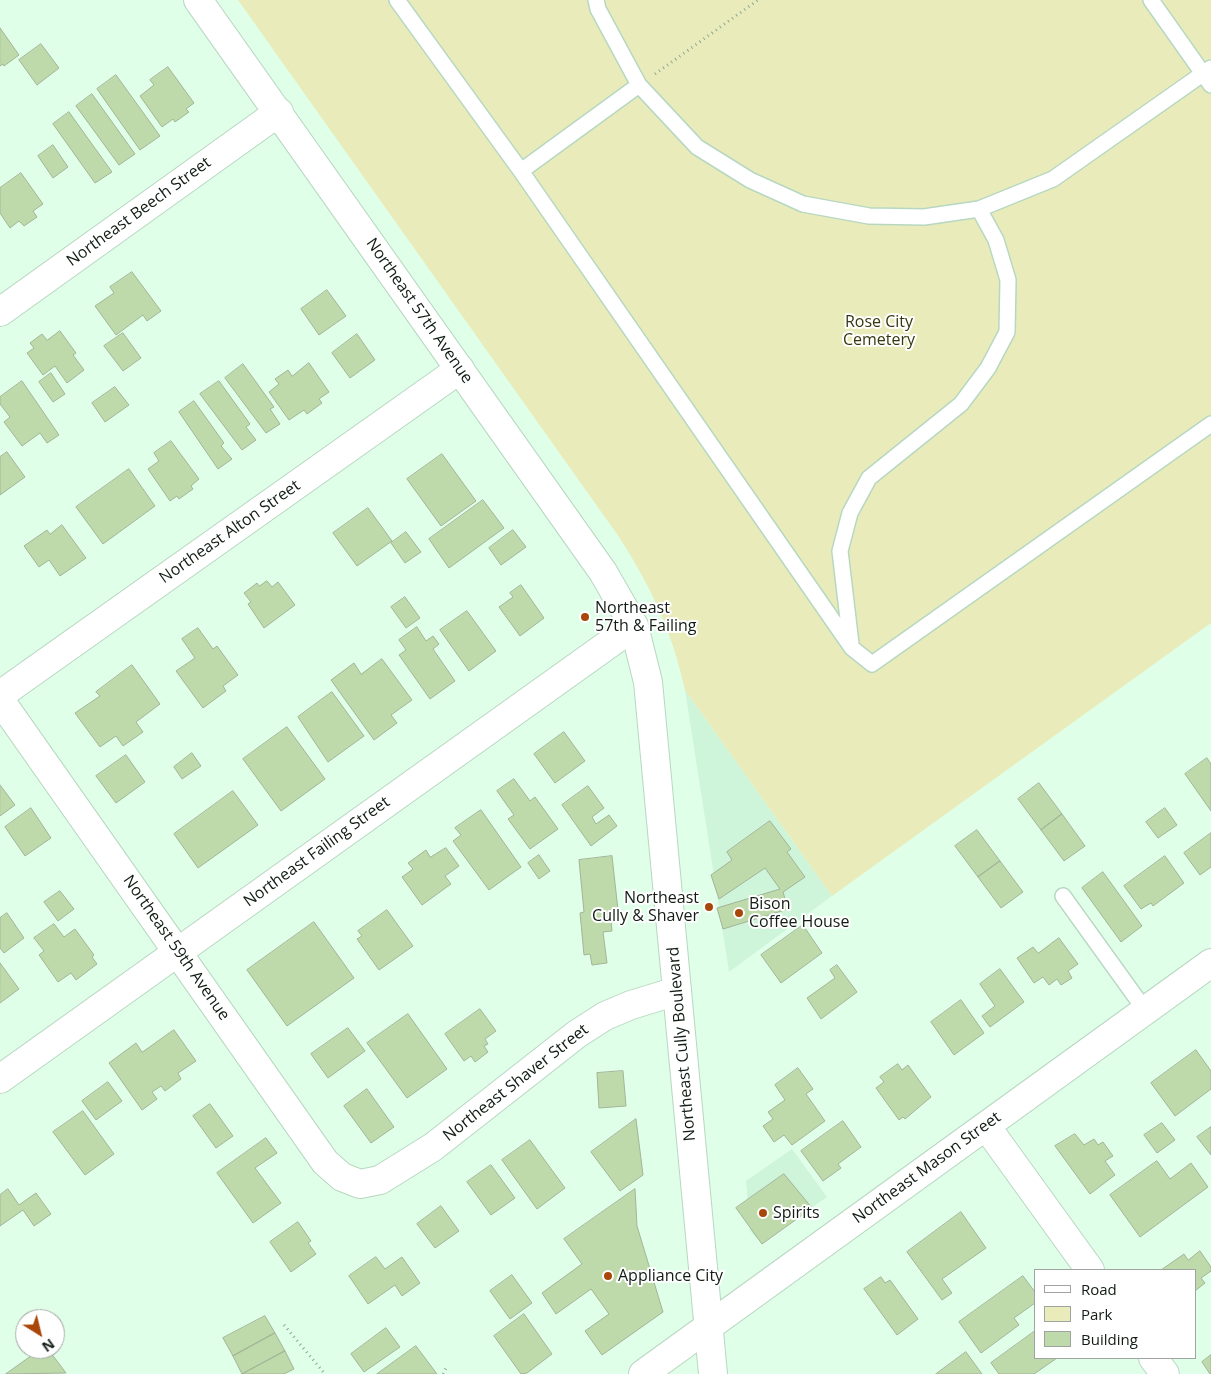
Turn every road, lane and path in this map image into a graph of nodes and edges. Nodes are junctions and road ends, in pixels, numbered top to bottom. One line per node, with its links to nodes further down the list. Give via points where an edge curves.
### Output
1 (198, 0): 8 (street, Northeast 57th Avenue)
2 (397, 0): 9 (lane)
3 (596, 0): 7 (lane)
4 (758, 0): 7 (path)
5 (1151, 0): 6 (lane)
6 (1208, 76): 10 (lane, via 1053,179)
7 (639, 85): 9 (lane); 10 (lane, via 697,147 750,180 803,204 869,216 924,217)
8 (279, 112): 11 (street, Northeast Beech Street); 12 (street, Northeast 57th Avenue)
9 (521, 171): 15 (lane)
10 (979, 208): 15 (lane, via 996,240 1008,280 1007,332 988,368 961,404 869,478 850,513 840,551)
11 (0, 312)
12 (460, 369): 14 (street, Northeast 57th Avenue, via 603,572); 16 (street, Northeast Alton Street)
13 (1211, 424): 15 (lane, via 872,664)
14 (634, 626): 19 (street, Northeast Failing Street); 21 (street, Northeast Cully Boulevard, via 648,682)
15 (852, 648)
16 (0, 695)
17 (0, 700): 19 (street, Northeast 59th Avenue)
18 (1063, 896): 22 (lane)
19 (178, 951): 23 (street, Northeast Failing Street); 25 (street, Northeast 59th Avenue, via 325,1162 342,1177)
20 (1209, 968): 22 (street, Northeast Mason Street)
21 (677, 991): 25 (street, Northeast Shaver Street, via 605,1016 577,1034 433,1146 380,1180); 28 (street, Northeast Cully Boulevard)
22 (1145, 1010): 24 (street, Northeast Mason Street)
23 (0, 1079)
24 (986, 1126): 26 (street); 28 (street, Northeast Mason Street)
25 (360, 1184)
26 (1089, 1269)
27 (284, 1326): 31 (path)
28 (709, 1327): 33 (street, Northeast Mason Street); 34 (street, Northeast Cully Boulevard)
29 (1154, 1359): 35 (street)
30 (446, 1368): 32 (path)
31 (325, 1374)
32 (443, 1374)
33 (643, 1374)
34 (713, 1374)
35 (1165, 1374)

